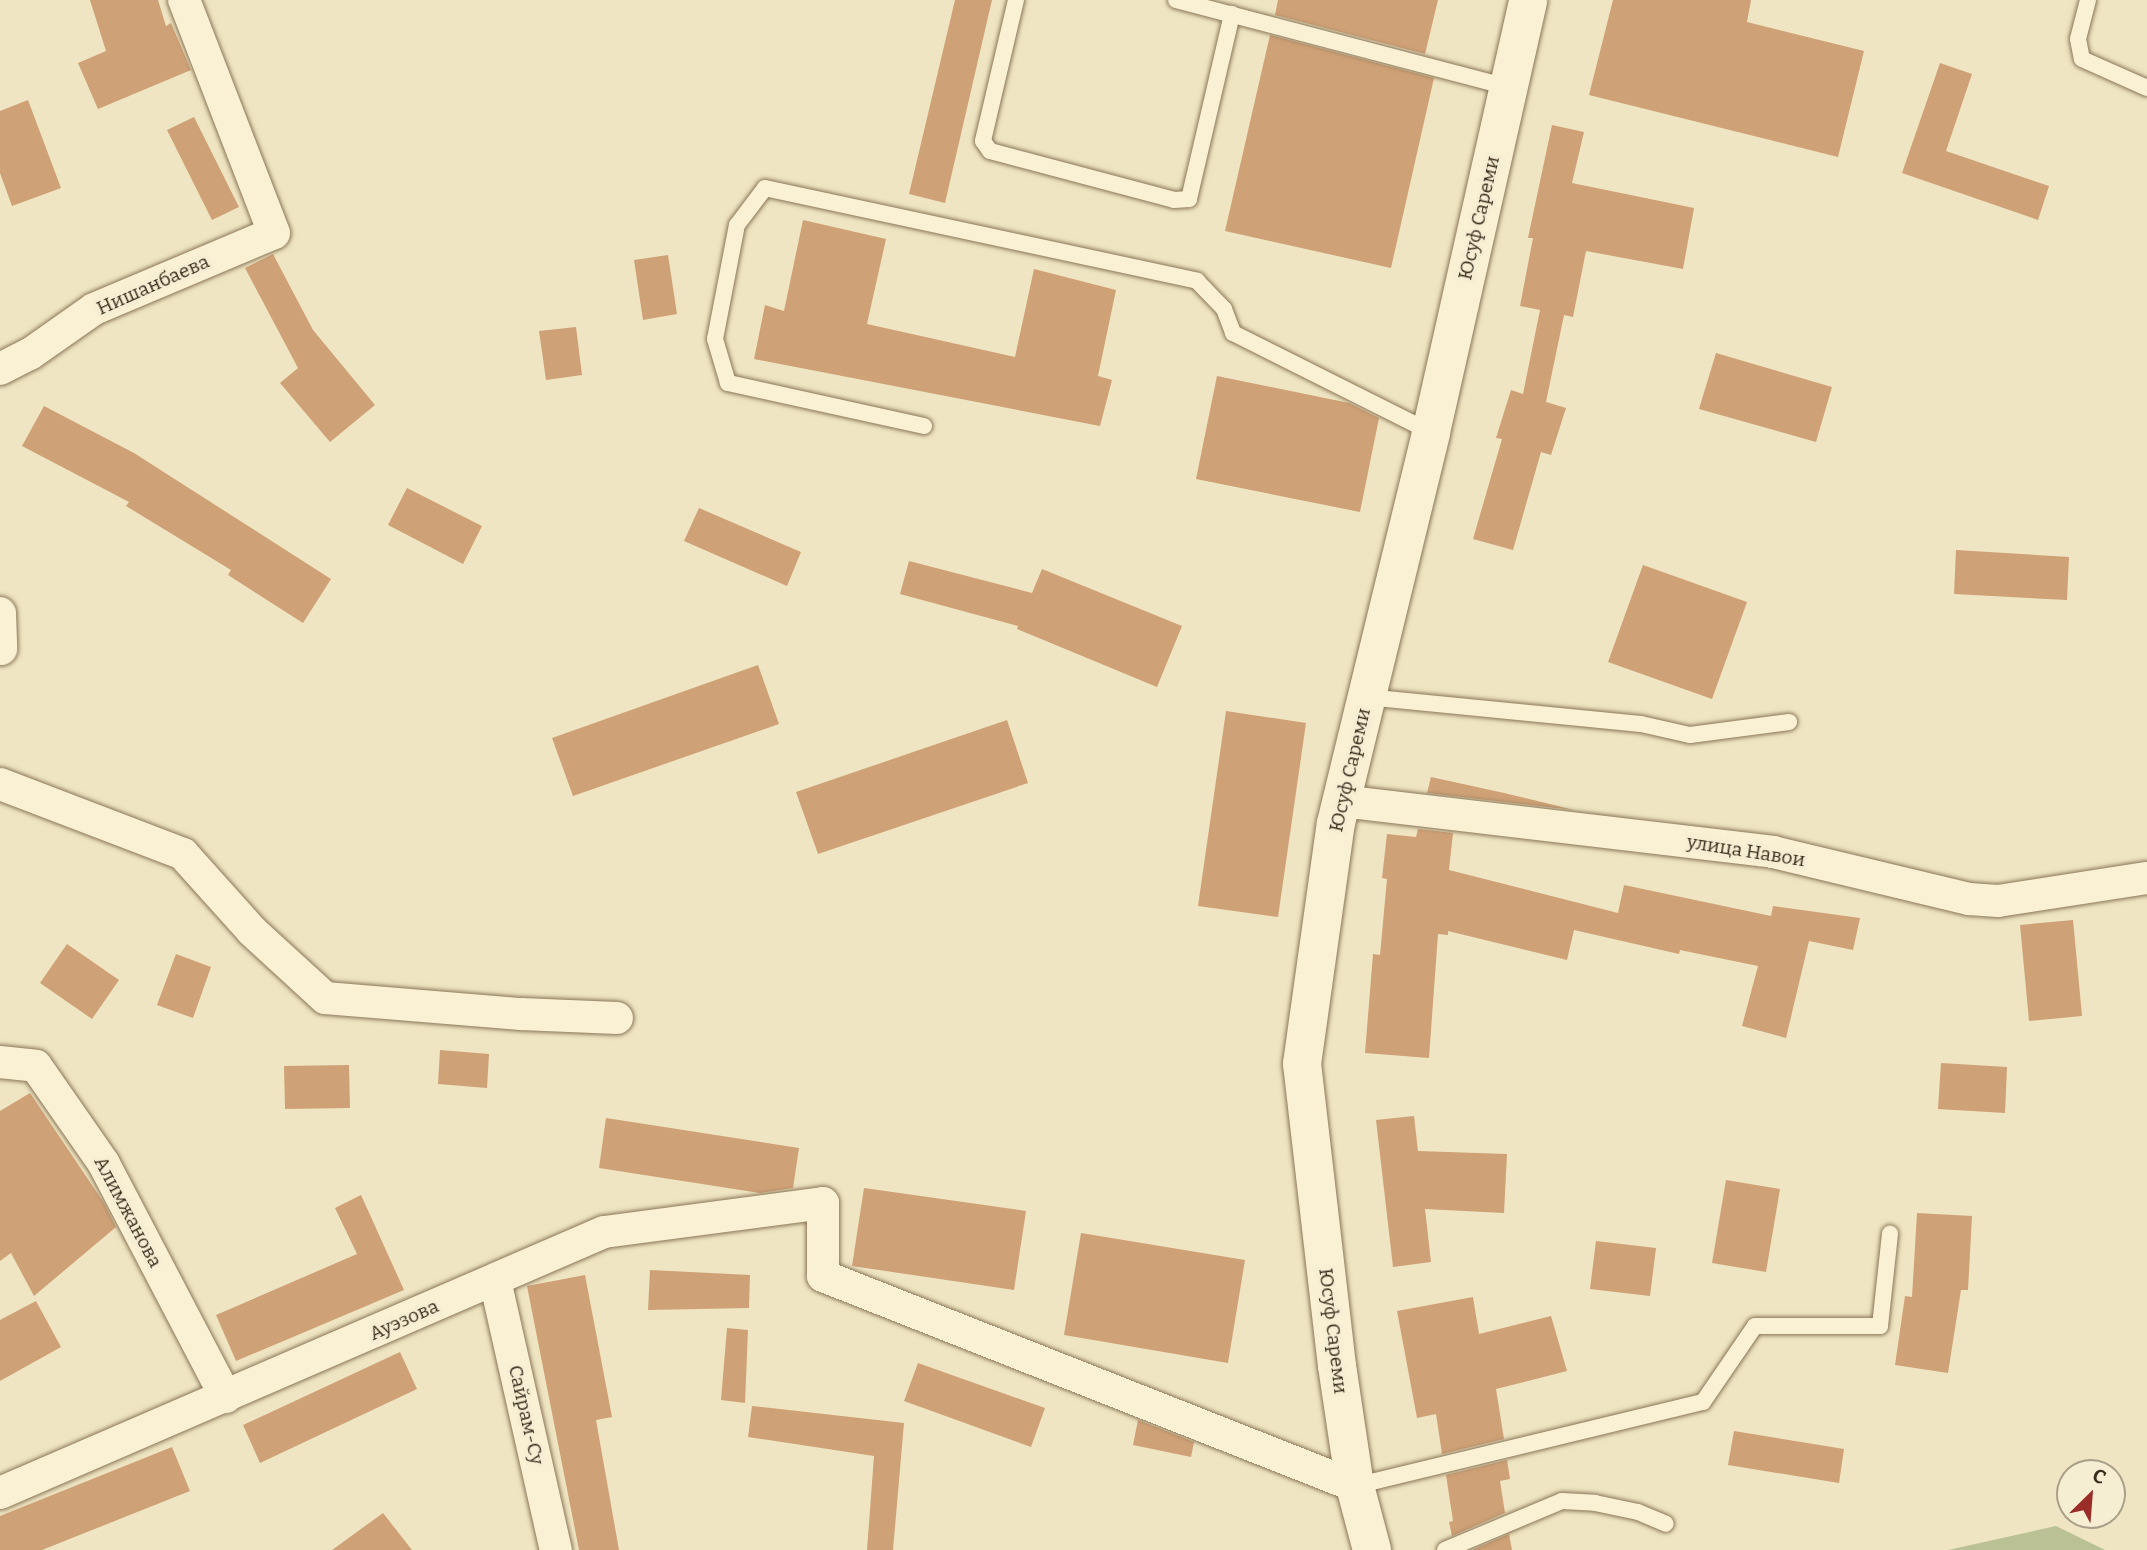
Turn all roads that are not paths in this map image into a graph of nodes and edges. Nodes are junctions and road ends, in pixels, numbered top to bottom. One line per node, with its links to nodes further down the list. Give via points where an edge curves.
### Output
1 (184, 0): 9 (street, Нишанбаева, via 274,233 94,309 30,355)
2 (1016, 0): 6 (lane, via 983,141 990,150 1174,200 1189,199)
3 (1175, 0): 6 (lane)
4 (1528, 0): 7 (main road, Юсуф Сареми)
5 (2088, 0): 8 (lane, via 2078,39 2082,59)
6 (1232, 14): 7 (lane)
7 (1508, 87): 11 (main road, Юсуф Сареми)
8 (2147, 88)
9 (0, 369)
10 (923, 426): 11 (lane, via 728,383 715,340 737,225 765,188 1197,281 1224,309 1233,333)
11 (1431, 432): 14 (main road, Юсуф Сареми)
12 (0, 613): 13 (street)
13 (1, 649)
14 (1366, 697): 15 (lane, via 1641,724 1690,735); 17 (main road, Юсуф Сареми)
15 (1788, 722)
16 (0, 784): 19 (street, via 183,854 253,931 326,998)
17 (1341, 801): 18 (street, улица Навои, via 1773,852 1969,899 1998,901); 24 (main road, Юсуф Сареми, via 1302,1064 1336,1366)
18 (2147, 878)
19 (617, 1018)
20 (0, 1062): 23 (street, Алимжанова, via 36,1066 104,1164)
21 (1890, 1234): 24 (lane, via 1880,1326 1755,1326 1703,1402)
22 (495, 1280): 23 (street, Ауэзова); 24 (street, Ауэзова, via 604,1232 823,1203 823,1276); 27 (street, Сайрам-Су)
23 (226, 1397): 25 (street, Ауэзова)
24 (1356, 1486): 28 (main road, Юсуф Сареми)
25 (0, 1493)
26 (1666, 1524): 29 (lane, via 1638,1512 1562,1501)
27 (556, 1550)
28 (1372, 1550)
29 (1445, 1550)

